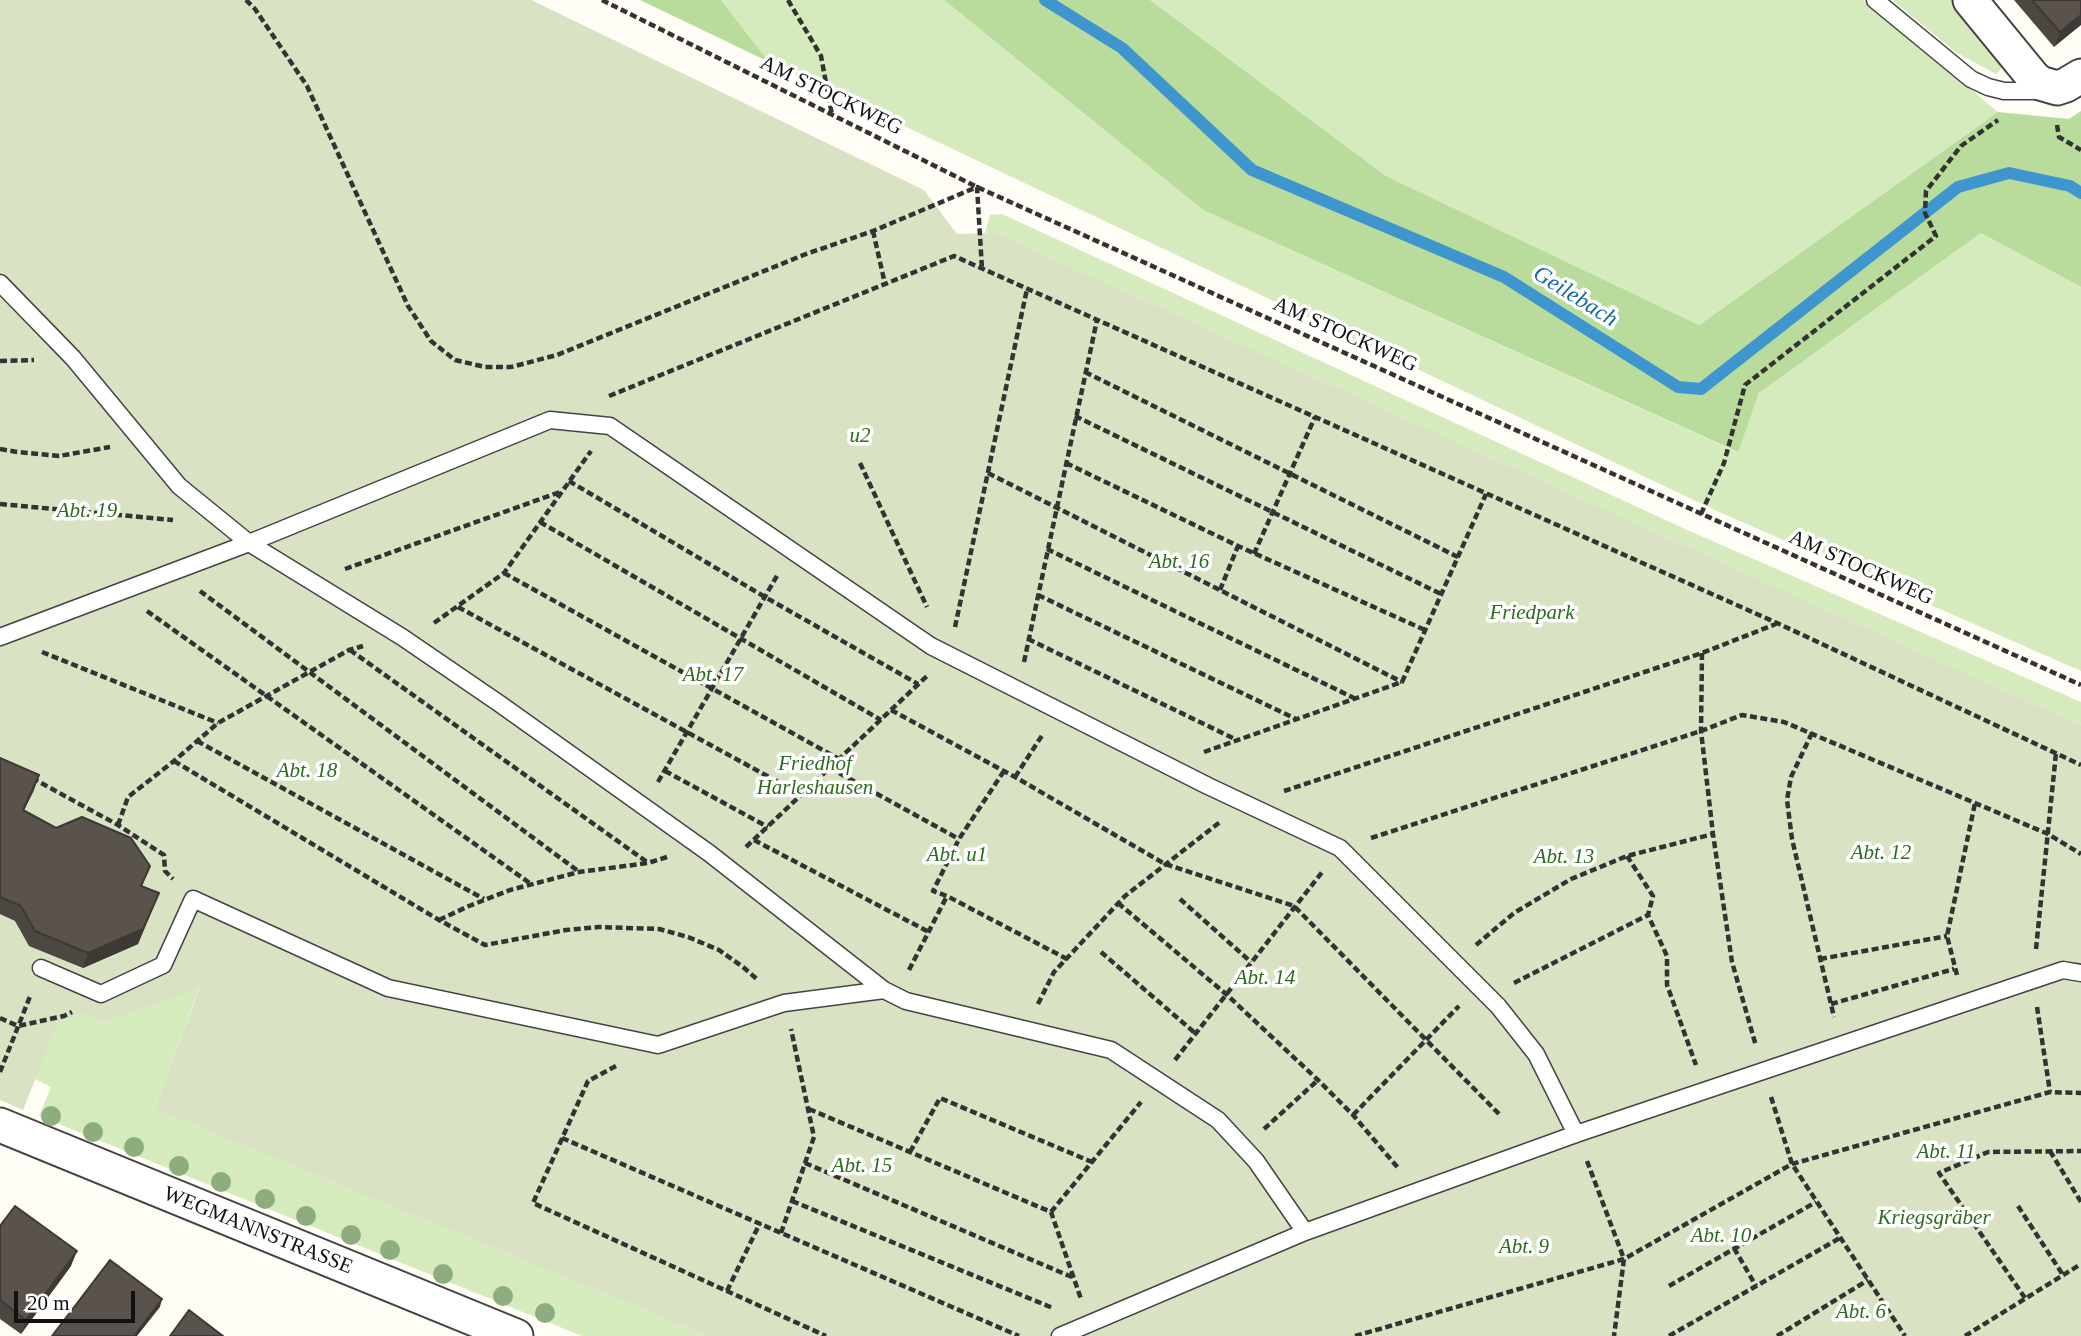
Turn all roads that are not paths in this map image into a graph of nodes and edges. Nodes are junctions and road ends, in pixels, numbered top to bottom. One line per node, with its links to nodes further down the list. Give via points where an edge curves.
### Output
1 (1875, 0): 4 (lane, via 1971,79 2004,91)
2 (1970, 0): 4 (street, via 2033,77)
3 (2081, 76): 4 (street, via 2066,85)
4 (2049, 87)
5 (0, 283): 6 (lane, via 74,358 179,486)
6 (248, 543): 7 (lane); 10 (lane, via 402,637 726,866); 12 (lane, via 550,420 610,426 930,646 1340,848 1484,991 1536,1054)
7 (1, 636)
8 (41, 968): 10 (lane, via 101,994 163,965 193,900 388,988 658,1045 784,1003)
9 (2081, 973): 12 (lane, via 2063,970)
10 (884, 990): 13 (lane, via 906,1001 1111,1050 1217,1120 1256,1161)
11 (0, 1125): 14 (street, WEGMANNSTRASSE)
12 (1576, 1134): 13 (lane)
13 (1305, 1232): 15 (lane)
14 (516, 1336)
15 (1060, 1336)

